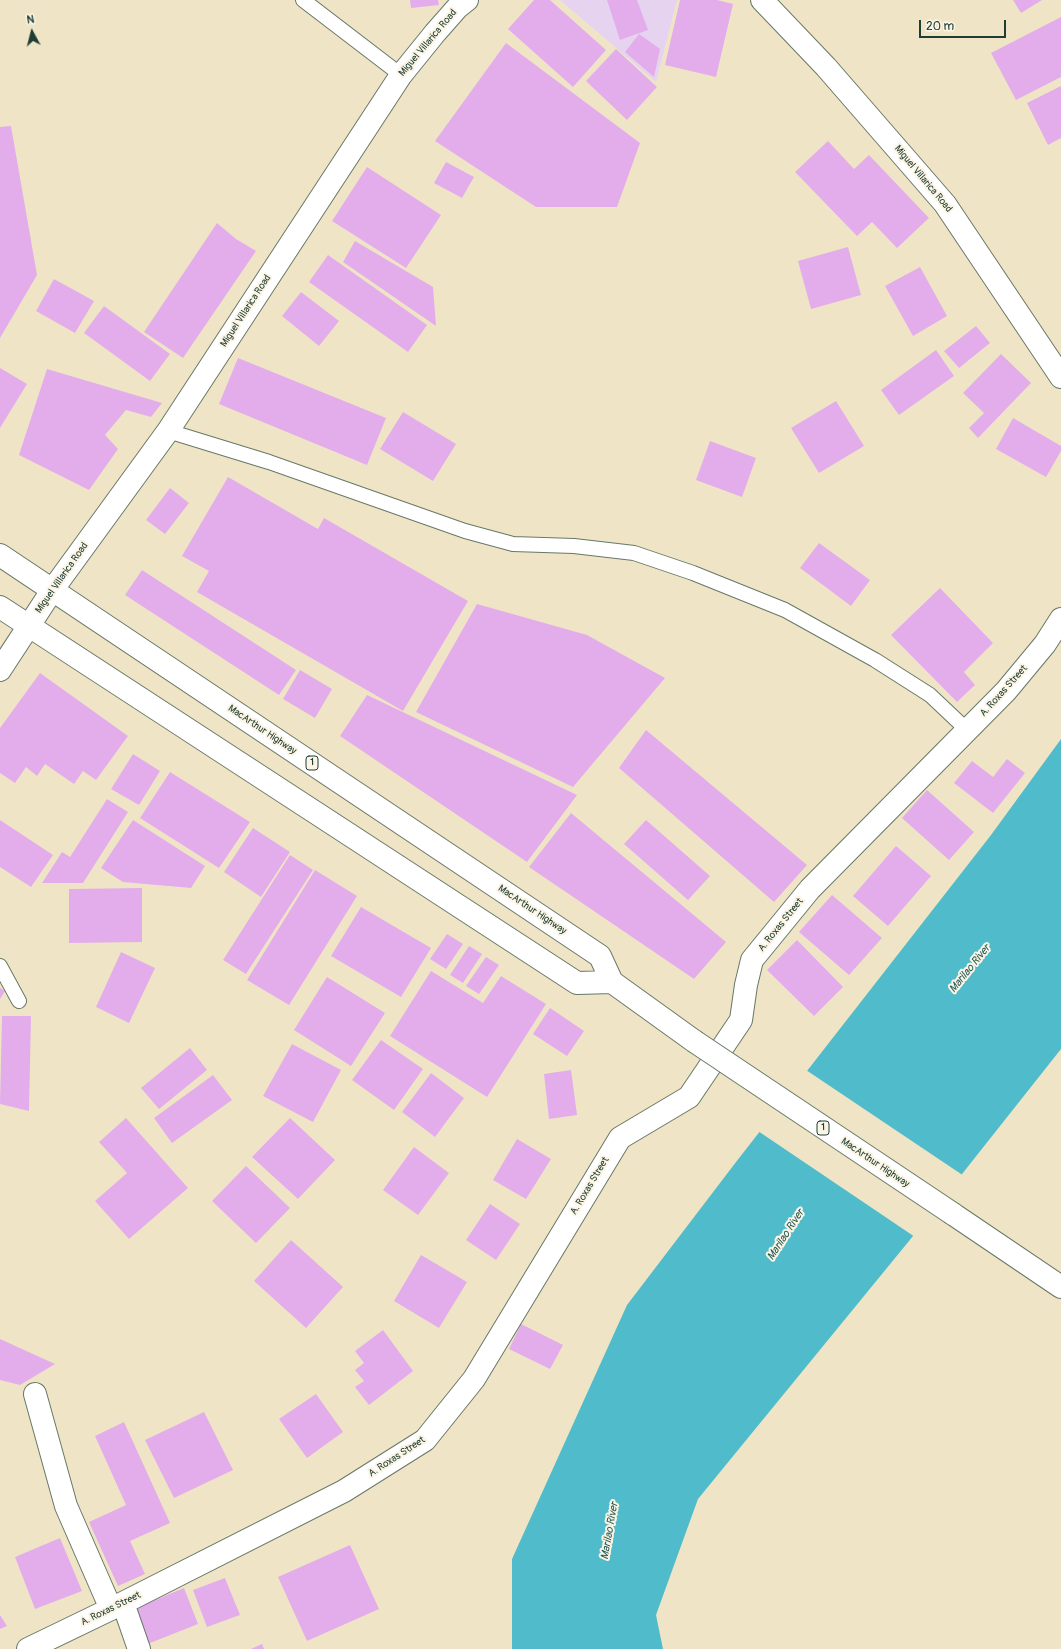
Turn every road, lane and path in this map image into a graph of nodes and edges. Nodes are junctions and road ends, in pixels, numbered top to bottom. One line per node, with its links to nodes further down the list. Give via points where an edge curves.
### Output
1 (304, 0): 4 (lane)
2 (467, 0): 4 (main road, Miguel Villarica Road, via 457,8)
3 (762, 0): 5 (main road, Miguel Villarica Road, via 826,67 945,204)
4 (401, 75): 6 (main road, Miguel Villarica Road)
5 (1061, 377)
6 (168, 431): 8 (main road, Miguel Villarica Road); 13 (lane, via 269,462 465,531 513,544 574,546 634,553 693,573 785,610 910,681 930,695)
7 (0, 554): 8 (main road, MacArthur Highway / 1)
8 (53, 589): 11 (main road, Miguel Villarica Road); 15 (main road, MacArthur Highway / 1, via 600,956)
9 (0, 607): 11 (main road)
10 (1061, 619): 13 (main road, A. Roxas Street, via 1045,644 1006,691)
11 (29, 626): 12 (main road, Miguel Villarica Road); 15 (main road, via 577,983)
12 (0, 670)
13 (967, 730): 19 (main road, A. Roxas Street, via 810,889 752,960 741,1020 737,1027 689,1097 620,1138 474,1379 425,1440 344,1491)
14 (0, 966): 16 (lane)
15 (612, 982): 17 (main road, MacArthur Highway / 1, bridge, via 694,1041)
16 (19, 1001)
17 (1061, 1287)
18 (35, 1394): 19 (main road, via 66,1506)
19 (117, 1606): 20 (main road, A. Roxas Street); 21 (main road)
20 (28, 1649)
21 (139, 1649)

